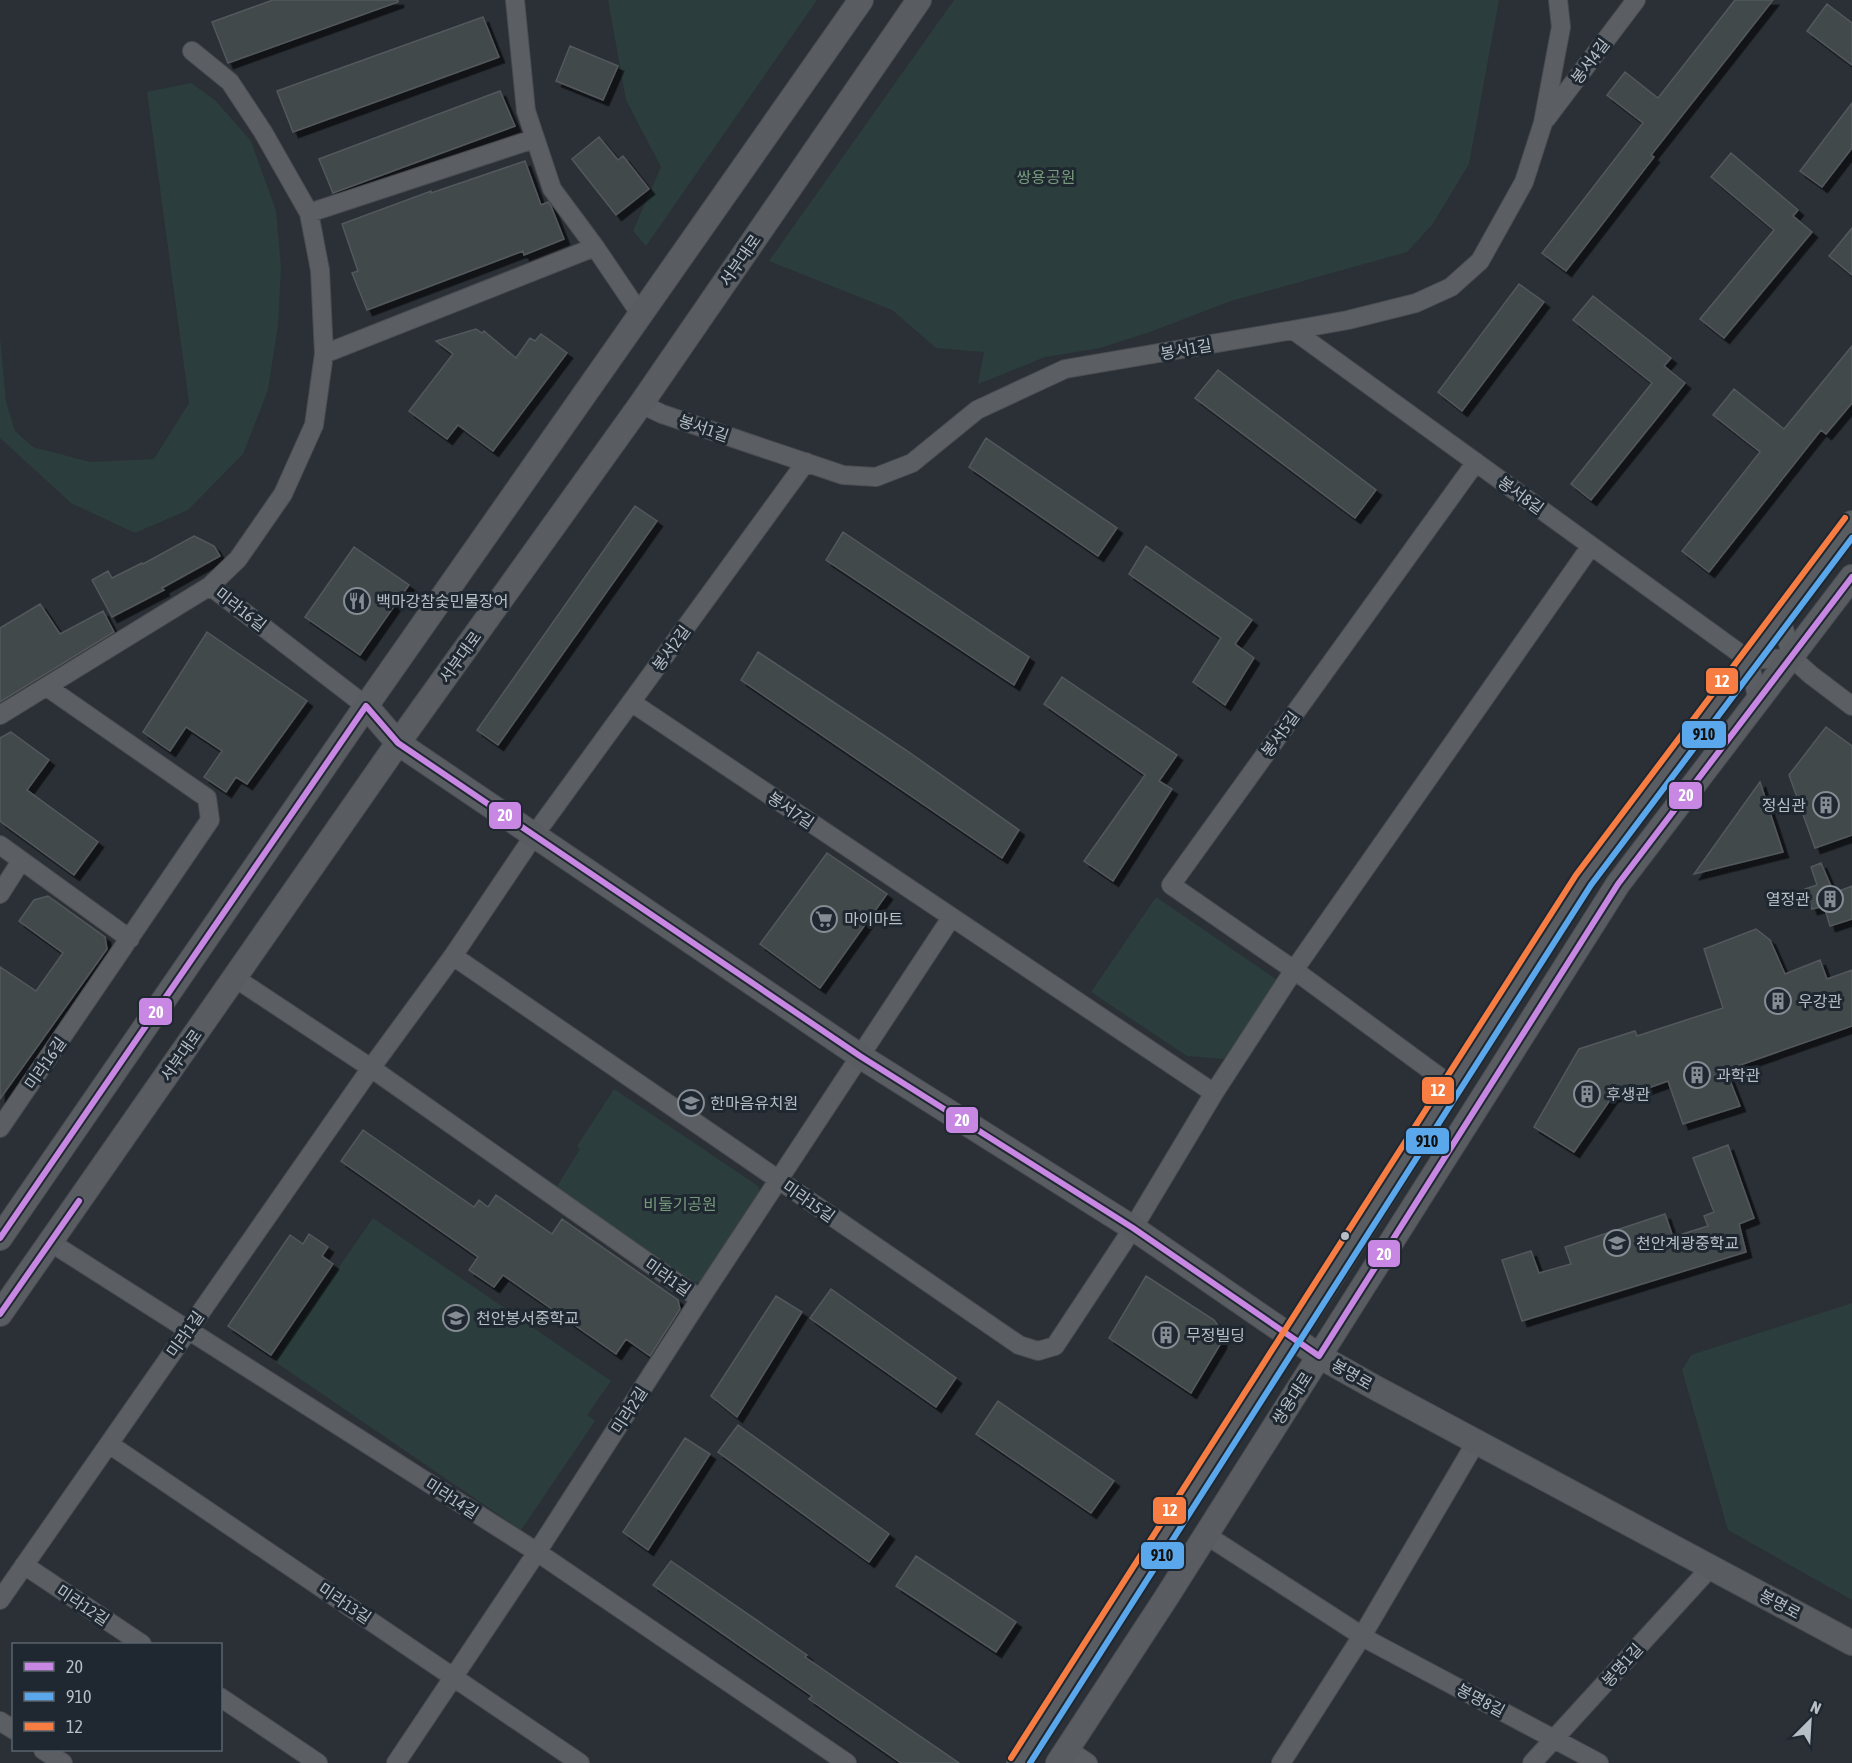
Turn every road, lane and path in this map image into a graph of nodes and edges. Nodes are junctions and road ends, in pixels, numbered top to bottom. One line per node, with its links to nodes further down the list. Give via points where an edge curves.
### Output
1 (515, 0): 8 (street, via 526,111)
2 (861, 0): 11 (main road)
3 (919, 0): 14 (main road, 서부대로)
4 (1558, 0): 7 (street, 봉서1길, via 1561,27)
5 (1636, 0): 7 (street, 봉서4길)
6 (192, 51): 9 (street, via 230,82)
7 (1543, 123): 12 (street, 봉서1길, via 1524,182 1480,261 1468,274 1451,287 1416,303)
8 (534, 139): 9 (street); 10 (street, via 552,189)
9 (309, 213): 13 (street, via 320,270)
10 (595, 247): 11 (street); 13 (street)
11 (642, 315): 27 (main road)
12 (1293, 330): 15 (street, 봉서1길, via 1065,369 977,410 912,463 876,477 843,475); 16 (street, 봉서8길)
13 (324, 354): 20 (street, via 314,425 283,494 238,559)
14 (641, 404): 15 (street, 봉서1길); 30 (main road, 서부대로)
15 (806, 462): 26 (street, 봉서2길)
16 (1476, 462): 18 (street, 봉서8길); 38 (street, 봉서5길, via 1171,885)
17 (1852, 523): 21 (main road, 쌍용대로)
18 (1591, 546): 23 (street, 봉서8길); 38 (street)
19 (1852, 577): 22 (main road, 쌍용대로)
20 (210, 586): 24 (street, 미라16길); 27 (street, 미라16길)
21 (1780, 618): 22 (street); 23 (main road, 쌍용대로)
22 (1792, 658): 23 (street); 25 (main road, 쌍용대로); 28 (street)
23 (1749, 660): 25 (street); 42 (main road, 쌍용대로, via 1584,880)
24 (47, 687): 29 (street, 미라16길); 36 (street, 미라16길, via 207,798 210,820)
25 (1758, 701): 53 (main road, 쌍용대로, via 1618,884)
26 (631, 702): 31 (street, 봉서2길); 35 (street, 봉서7길)
27 (366, 706): 30 (main road, 봉명로); 46 (main road)
28 (1852, 706)
29 (0, 715)
30 (398, 743): 31 (main road, 봉명로); 39 (main road, 서부대로)
31 (535, 834): 37 (street, 미라1길); 40 (main road, 봉명로)
32 (0, 845): 33 (street)
33 (21, 861): 34 (street); 36 (street)
34 (0, 894)
35 (951, 918): 40 (street); 43 (street, 봉서7길)
36 (130, 939): 44 (street, 미라16길)
37 (453, 956): 41 (street, 미라1길); 45 (street, 미라15길)
38 (1294, 970): 42 (street, 봉서5길); 43 (street)
39 (236, 978): 41 (street, 미라1길); 48 (main road, 서부대로)
40 (860, 1056): 45 (street, 미라2길); 47 (main road, 봉명로)
41 (371, 1068): 49 (street, 미라1길); 51 (street, 미라1길)
42 (1452, 1086): 52 (main road, 쌍용대로)
43 (1214, 1093): 47 (street)
44 (0, 1128)
45 (778, 1180): 47 (street, 미라15길, via 1019,1345 1038,1351 1055,1346); 49 (street, 미라2길)
46 (3, 1226)
47 (1132, 1228): 52 (main road, 봉명로)
48 (50, 1242): 50 (main road, 서부대로); 51 (street, 미라14길)
49 (700, 1299): 57 (street, 미라2길)
50 (0, 1314)
51 (189, 1330): 55 (street, 미라1길); 57 (street, 미라14길)
52 (1293, 1339): 53 (main road, 봉명로); 75 (main road, 쌍용대로)
53 (1319, 1356): 54 (main road, 봉명로); 56 (main road, 쌍용대로)
54 (1476, 1442): 59 (main road, 봉명로); 61 (street)
55 (109, 1444): 58 (street, 미라1길); 64 (street, 미라13길)
56 (1206, 1535): 61 (street, 봉명8길); 68 (main road, 쌍용대로)
57 (537, 1552): 64 (street, 미라2길); 69 (street, 미라14길)
58 (24, 1565): 60 (street, 미라1길); 62 (street, 미라12길)
59 (1711, 1567): 63 (main road, 봉명로); 66 (street, 봉명1길)
60 (0, 1600)
61 (1362, 1636): 66 (street, 봉명8길); 77 (street)
62 (141, 1643)
63 (1852, 1643)
64 (453, 1677): 72 (street, 미라2길); 73 (street, 미라13길)
65 (222, 1698): 71 (street)
66 (1554, 1739): 78 (street, 봉명1길); 79 (street, 봉명8길)
67 (46, 1751): 70 (street)
68 (1062, 1756): 76 (street, 쌍용대로)
69 (828, 1758): 74 (street, 미라14길)
70 (63, 1763)
71 (318, 1763)
72 (396, 1763)
73 (580, 1763)
74 (847, 1763)
75 (1019, 1763)
76 (1088, 1763)
77 (1281, 1763)
78 (1532, 1763)
79 (1599, 1763)

